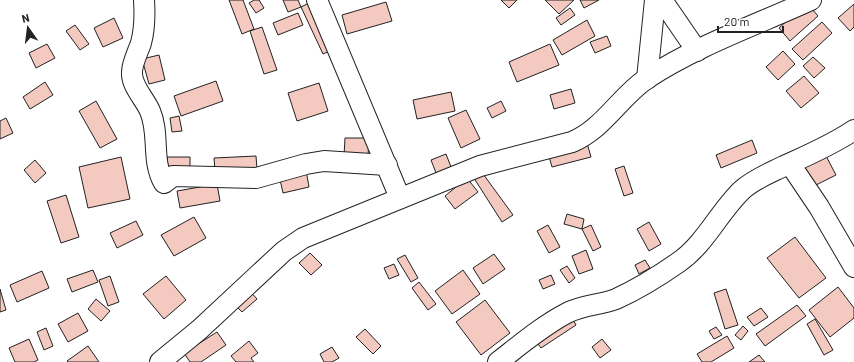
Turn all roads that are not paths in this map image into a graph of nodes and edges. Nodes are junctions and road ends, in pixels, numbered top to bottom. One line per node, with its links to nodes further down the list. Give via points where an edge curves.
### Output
1 (144, 0): 10 (street, via 145,18 132,72 134,83 150,111 158,174 164,183 173,176 256,178 324,161)
2 (317, 0): 10 (street)
3 (655, 0): 7 (street)
4 (662, 0): 6 (street)
5 (811, 0): 6 (street)
6 (697, 51): 7 (street)
7 (647, 79): 11 (street, via 630,91 594,130 583,138 480,166)
8 (854, 130): 9 (street)
9 (790, 164): 12 (street); 14 (street, via 759,178 743,189 680,261 614,299 567,313)
10 (387, 165): 11 (street)
11 (400, 198): 13 (street, via 303,238 284,251 199,330)
12 (854, 267)
13 (160, 362)
14 (498, 362)

